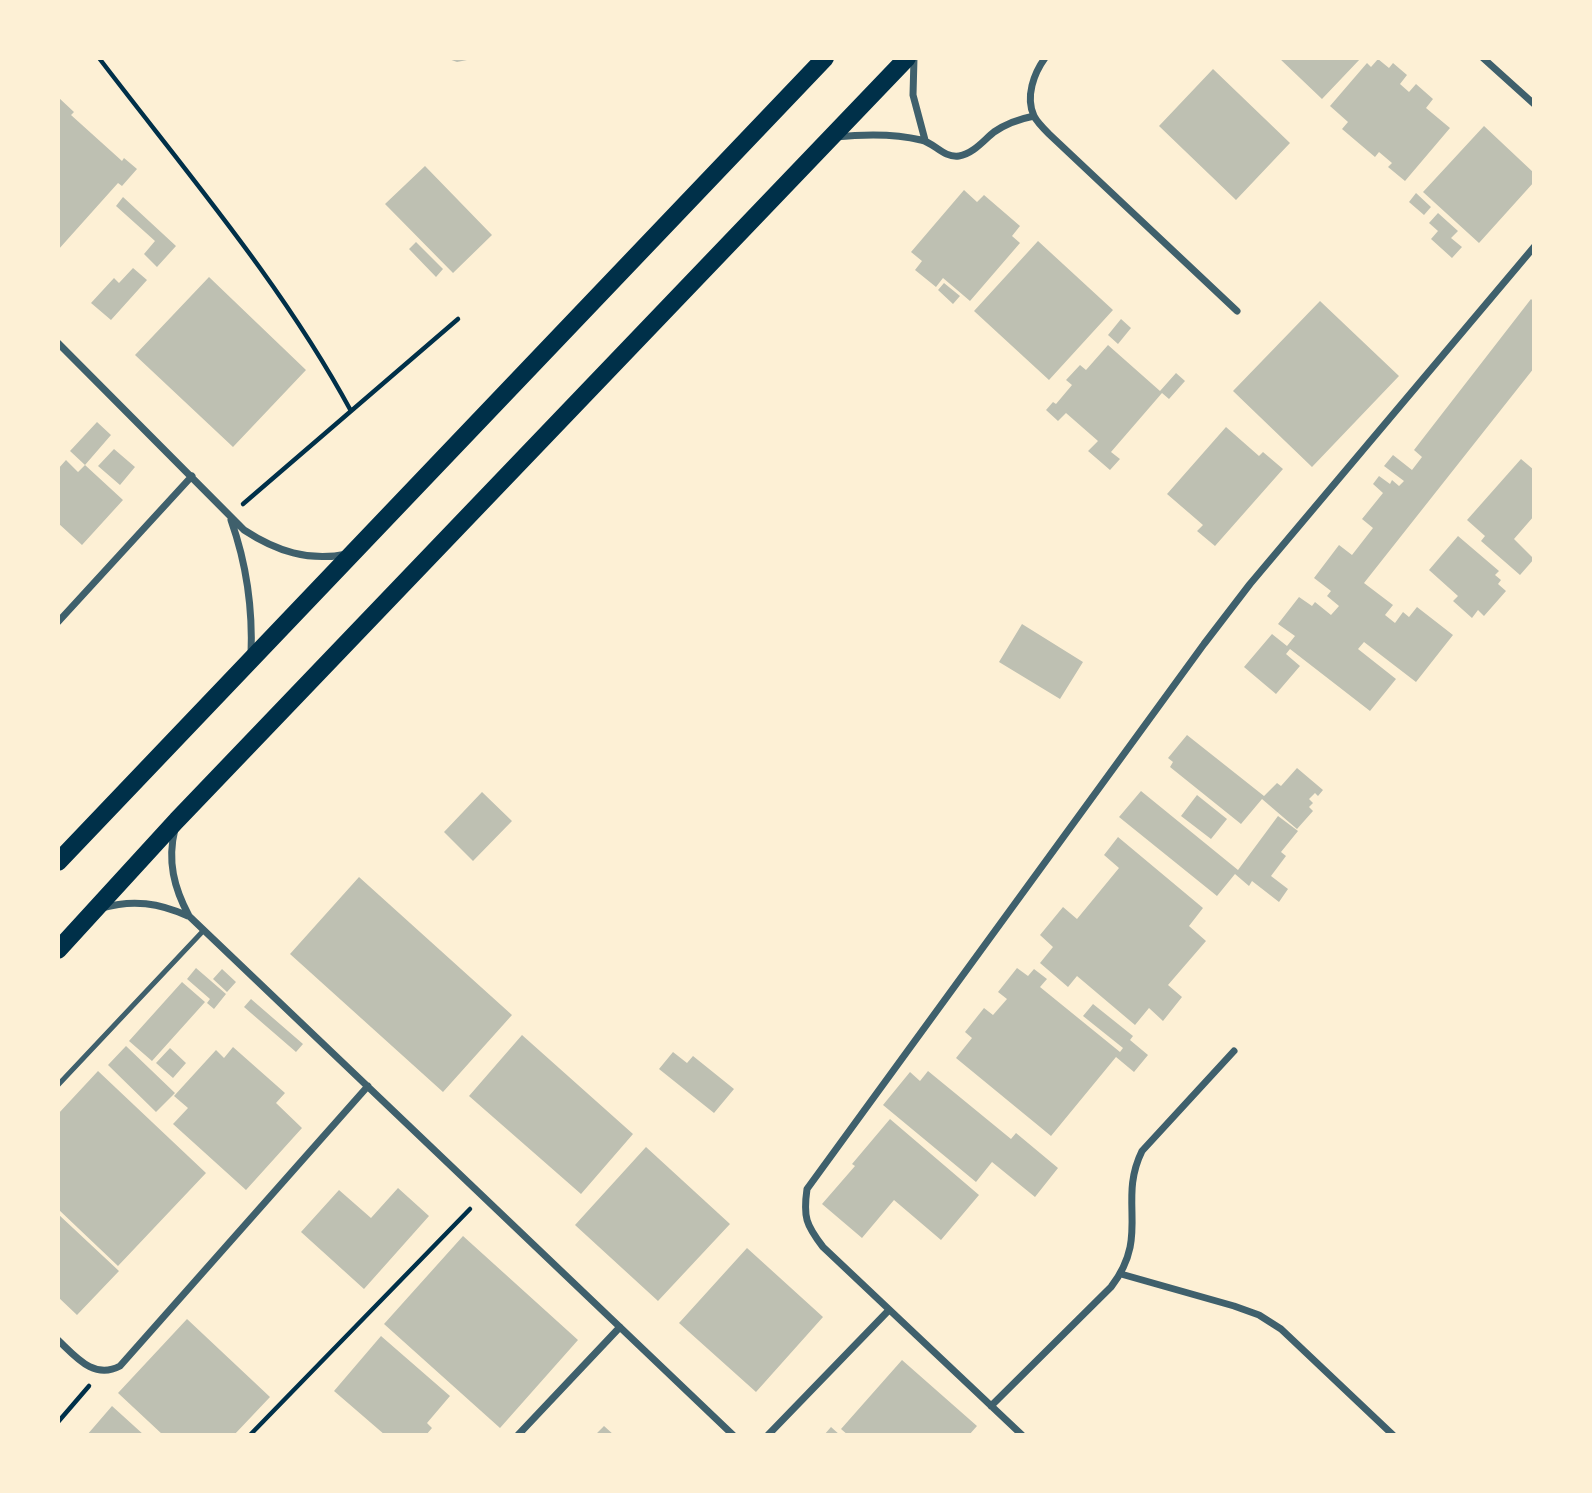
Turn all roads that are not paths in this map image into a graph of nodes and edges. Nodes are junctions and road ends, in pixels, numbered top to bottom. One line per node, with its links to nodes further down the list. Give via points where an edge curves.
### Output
1 (825, 58): 15 (main road)
2 (907, 58): 8 (main road)
3 (914, 58): 9 (street, via 913,95)
4 (1045, 58): 7 (street, via 1036,70 1031,93)
5 (1483, 58): 6 (street)
6 (1534, 104)
7 (1034, 116): 9 (street, via 1007,124 956,157); 11 (street)
8 (831, 138): 9 (street, via 878,135); 18 (main road)
9 (925, 140)
10 (1534, 247): 28 (street, via 1250,584 807,1189 804,1211 809,1230)
11 (1237, 311)
12 (58, 343): 13 (street)
13 (192, 476): 14 (street); 16 (street)
14 (230, 516): 15 (street, via 244,530 286,552 314,557); 17 (street, via 246,572)
15 (352, 553): 17 (main road)
16 (58, 622)
17 (251, 659): 19 (main road)
18 (177, 820): 20 (main road); 21 (street, via 171,859)
19 (58, 862)
20 (97, 910): 21 (street, via 153,903); 23 (main road)
21 (189, 916): 22 (street)
22 (204, 930): 25 (lane); 26 (street)
23 (58, 950)
24 (1234, 1051): 27 (street, via 1142,1151 1131,1182 1132,1245)
25 (58, 1084)
26 (368, 1086): 29 (street); 30 (street, via 120,1366 102,1371 83,1363)
27 (1121, 1274): 31 (street); 36 (street, via 1234,1306 1270,1322)
28 (889, 1310): 31 (street); 34 (street)
29 (620, 1327): 32 (street); 33 (street)
30 (58, 1340)
31 (991, 1406): 35 (street)
32 (517, 1435)
33 (733, 1435)
34 (768, 1435)
35 (1022, 1435)
36 (1394, 1435)

